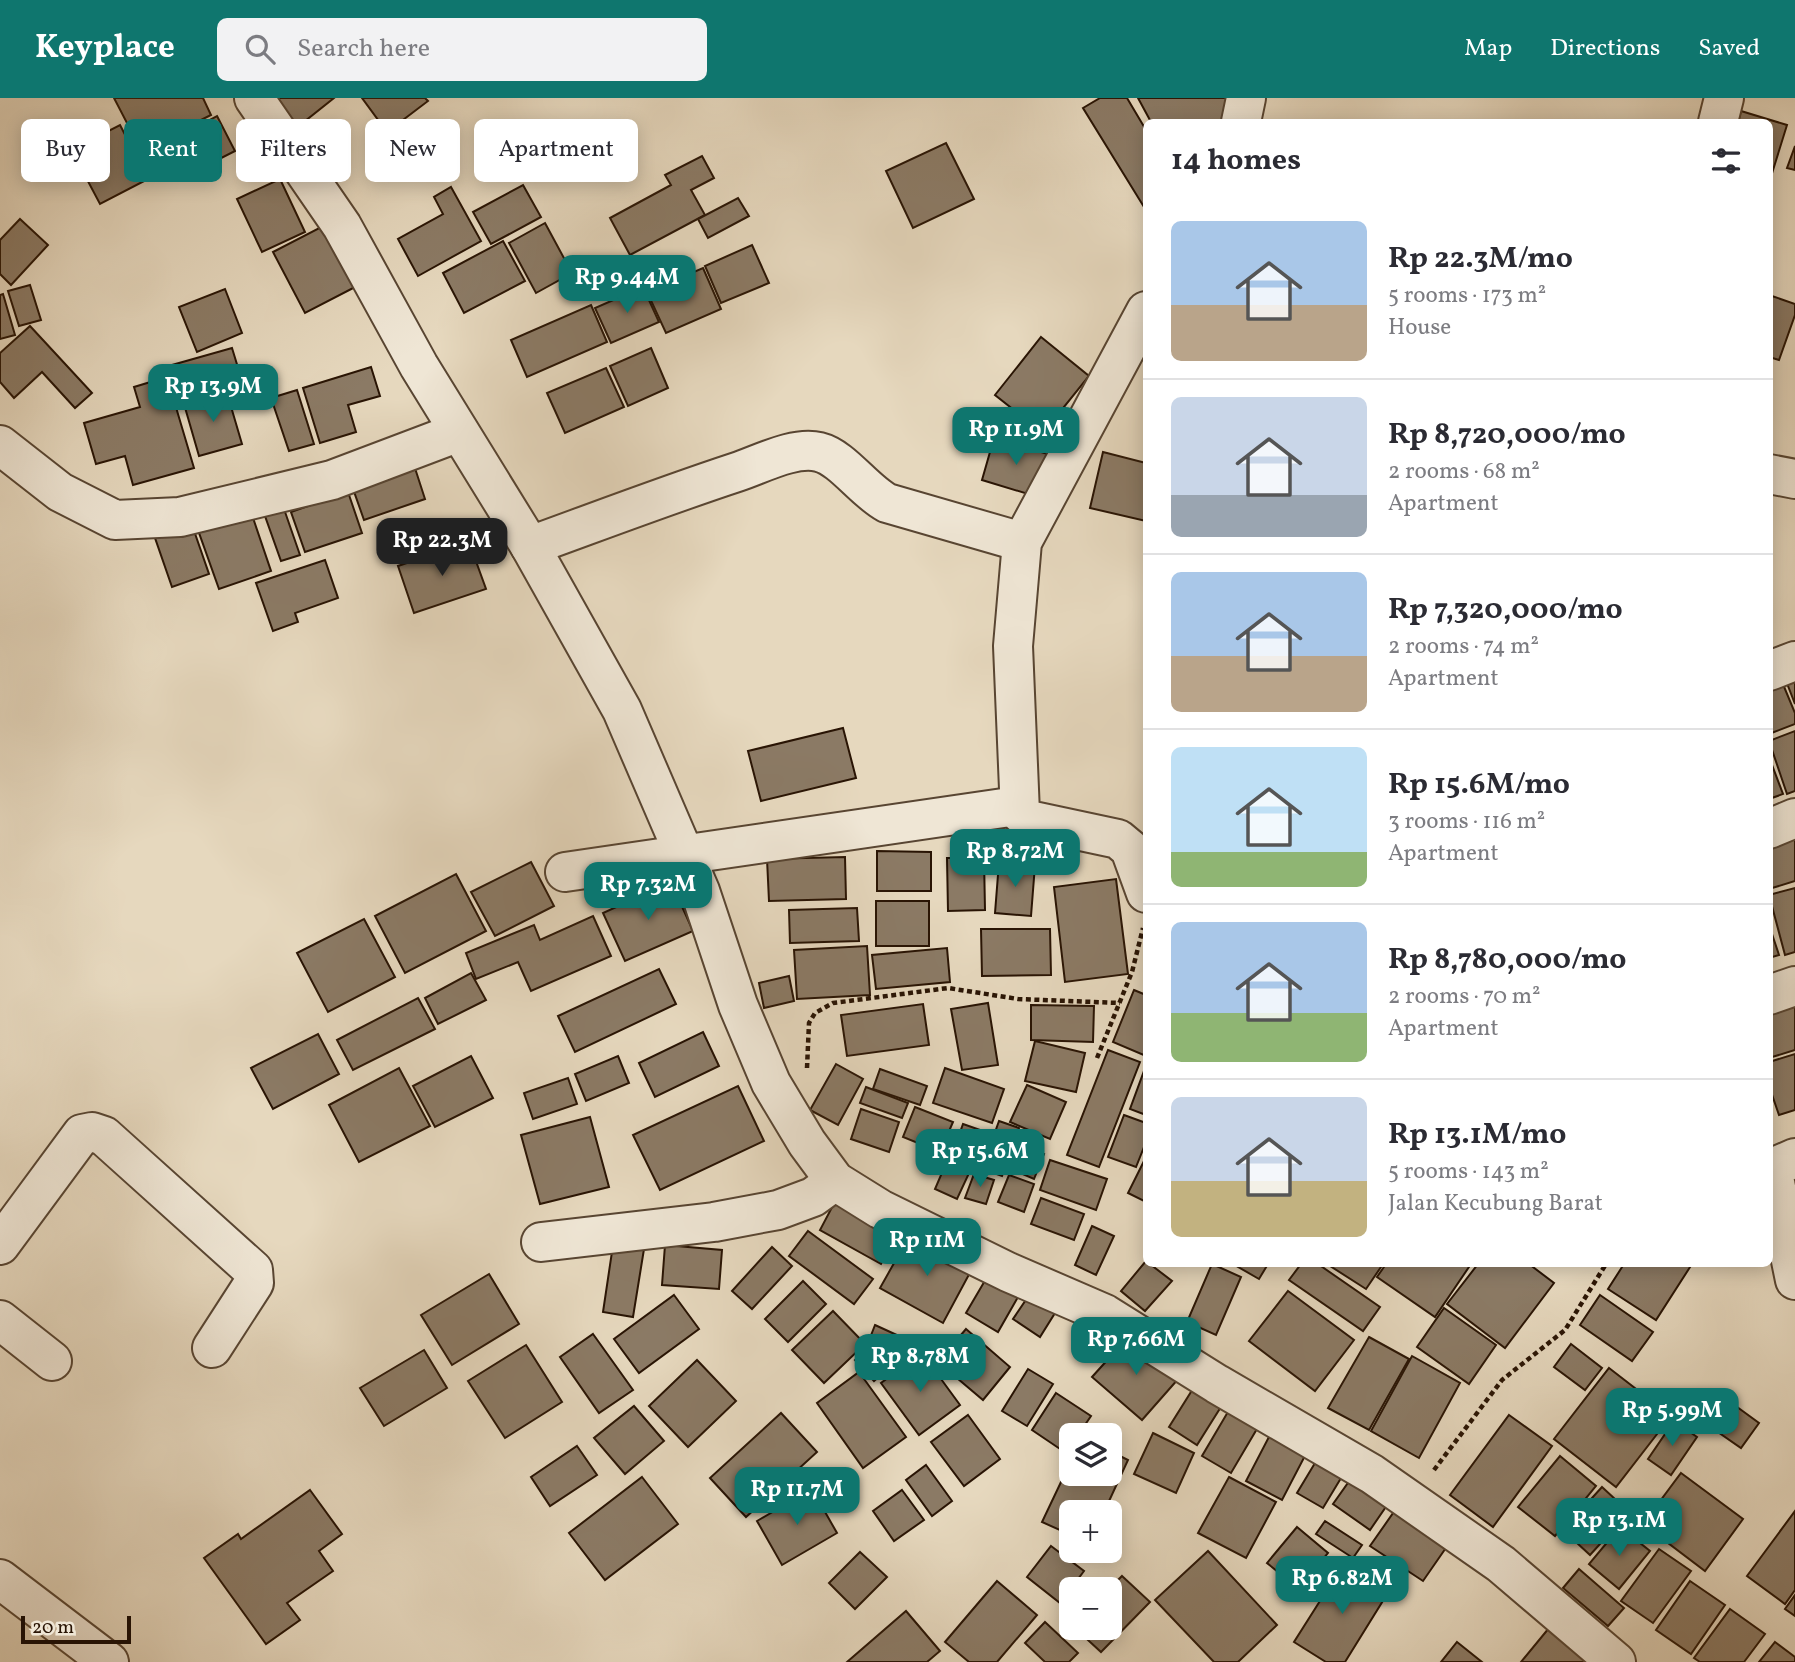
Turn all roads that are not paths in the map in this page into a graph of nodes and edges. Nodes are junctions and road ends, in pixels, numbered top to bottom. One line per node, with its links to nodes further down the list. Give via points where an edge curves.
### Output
1 (254, 98): 7 (street, via 342,226)
2 (1246, 98): 4 (street)
3 (1724, 98): 5 (street)
4 (1242, 119)
5 (1718, 119)
6 (1143, 318): 11 (street)
7 (460, 432): 8 (street, via 332,480 180,517 115,520 60,492); 12 (street)
8 (0, 444)
9 (1773, 475): 10 (street)
10 (1795, 479)
11 (1022, 542): 12 (street, via 887,503 825,454 800,451); 15 (street, via 1013,646)
12 (530, 547): 18 (street, via 622,710)
13 (1795, 661): 14 (street)
14 (1773, 669)
15 (1017, 806): 18 (street); 20 (street, via 1029,820 1118,839 1130,849)
16 (1795, 818): 17 (street)
17 (1773, 827)
18 (684, 852): 19 (street); 24 (street, via 771,1083)
19 (565, 872)
20 (1143, 901)
21 (1795, 986): 22 (street)
22 (1773, 994)
23 (1783, 1163): 27 (street)
24 (835, 1181): 25 (street, via 813,1197 778,1210); 33 (street, via 880,1209 997,1267 1105,1314 1372,1474 1501,1564)
25 (541, 1242)
26 (0, 1245): 29 (street, via 82,1134 104,1136 253,1270 254,1283)
27 (1795, 1280)
28 (0, 1320): 30 (street)
29 (212, 1348)
30 (52, 1362)
31 (0, 1579): 32 (street)
32 (109, 1662)
33 (1616, 1662)

